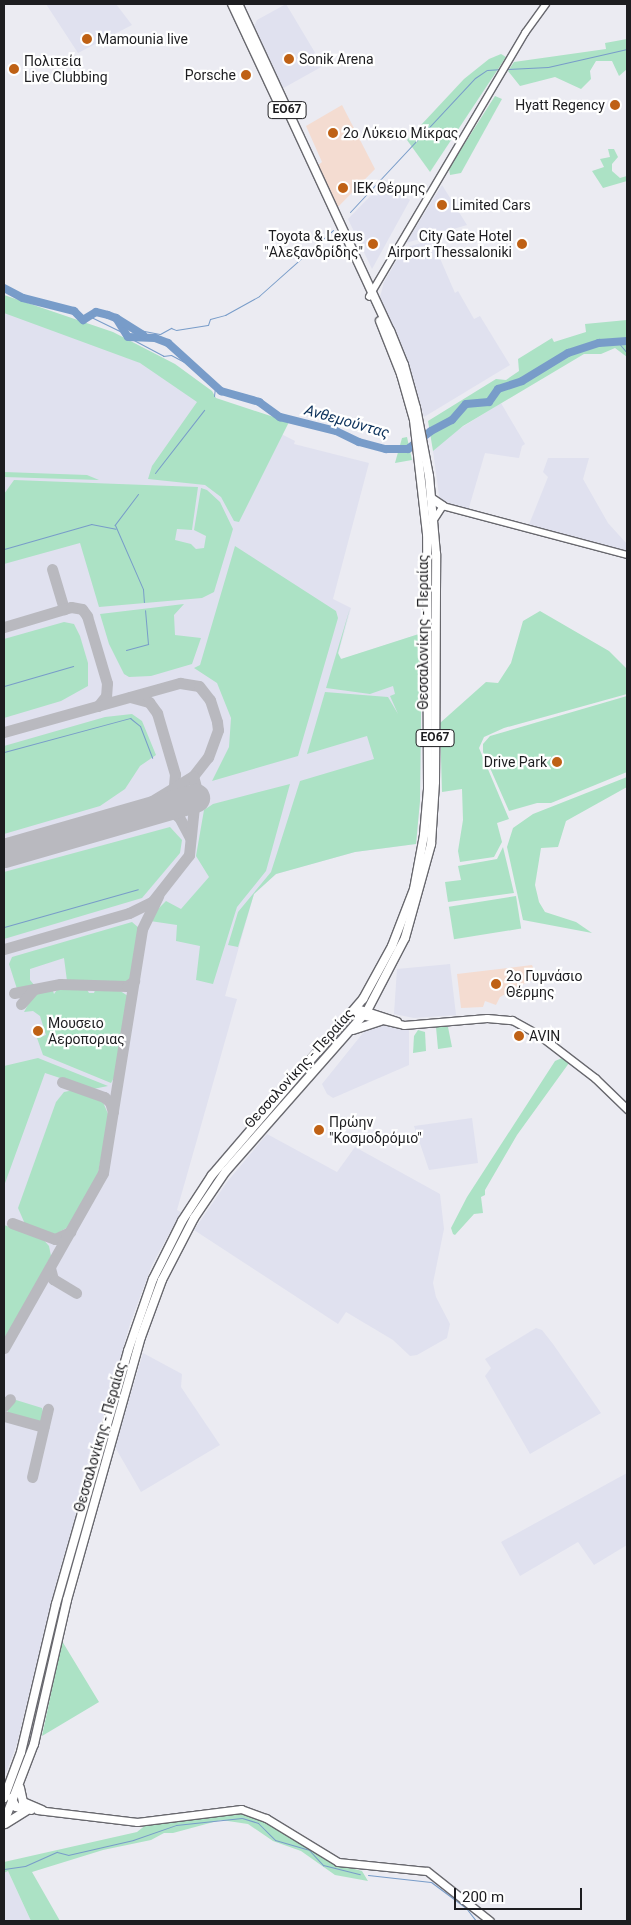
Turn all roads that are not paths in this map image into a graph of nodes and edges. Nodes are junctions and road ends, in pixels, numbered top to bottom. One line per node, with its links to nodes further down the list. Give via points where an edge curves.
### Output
1 (232, 4): 4 (main road, Θεσσαλονίκης - Περαίας / ΕΟ67)
2 (238, 4): 4 (main road, Θεσσαλονίκης - Περαίας / ΕΟ67)
3 (546, 4): 5 (street)
4 (336, 218): 5 (main road, Θεσσαλονίκης - Περαίας / ΕΟ67)
5 (370, 294): 6 (main road, Θεσσαλονίκης - Περαίας / ΕΟ67, via 401,374)
6 (422, 453): 7 (main road, Θεσσαλονίκης - Περαίας / ΕΟ67); 11 (main road, Θεσσαλονίκης - Περαίας / ΕΟ67, via 429,578 428,789 424,835 414,889 402,923 388,956)
7 (432, 498): 8 (main road); 9 (main road, Θεσσαλονίκης - Περαίας / ΕΟ67)
8 (443, 506): 9 (street); 10 (street)
9 (434, 522): 12 (main road, Θεσσαλονίκης - Περαίας / ΕΟ67, via 435,774 429,852 405,938)
10 (627, 555)
11 (355, 1010): 12 (main road); 17 (main road, Θεσσαλονίκης - Περαίας, via 208,1182 182,1221 153,1279 128,1351 56,1604 29,1724)
12 (365, 1013): 13 (main road); 14 (main road); 15 (main road, Θεσσαλονίκης - Περαίας)
13 (381, 1021): 14 (main road); 15 (main road)
14 (410, 1024): 16 (main road, via 499,1018 515,1022 537,1034 603,1084)
15 (350, 1033): 18 (main road, Θεσσαλονίκης - Περαίας, via 222,1176 189,1226 162,1280 141,1337 69,1590 42,1714)
16 (627, 1109)
17 (9, 1785): 19 (main road, Θεσσαλονίκης - Περαίας); 20 (main road)
18 (19, 1785): 20 (main road, Θεσσαλονίκης - Περαίας); 22 (main road, via 23,1802)
19 (4, 1798)
20 (12, 1801): 21 (main road, via 19,1808); 23 (main road, Θεσσαλονίκης - Περαίας)
21 (31, 1810): 22 (main road); 23 (main road)
22 (42, 1810): 24 (main road, via 137,1822 241,1809 266,1818 345,1865 427,1871)
23 (4, 1824)
24 (490, 1921)

